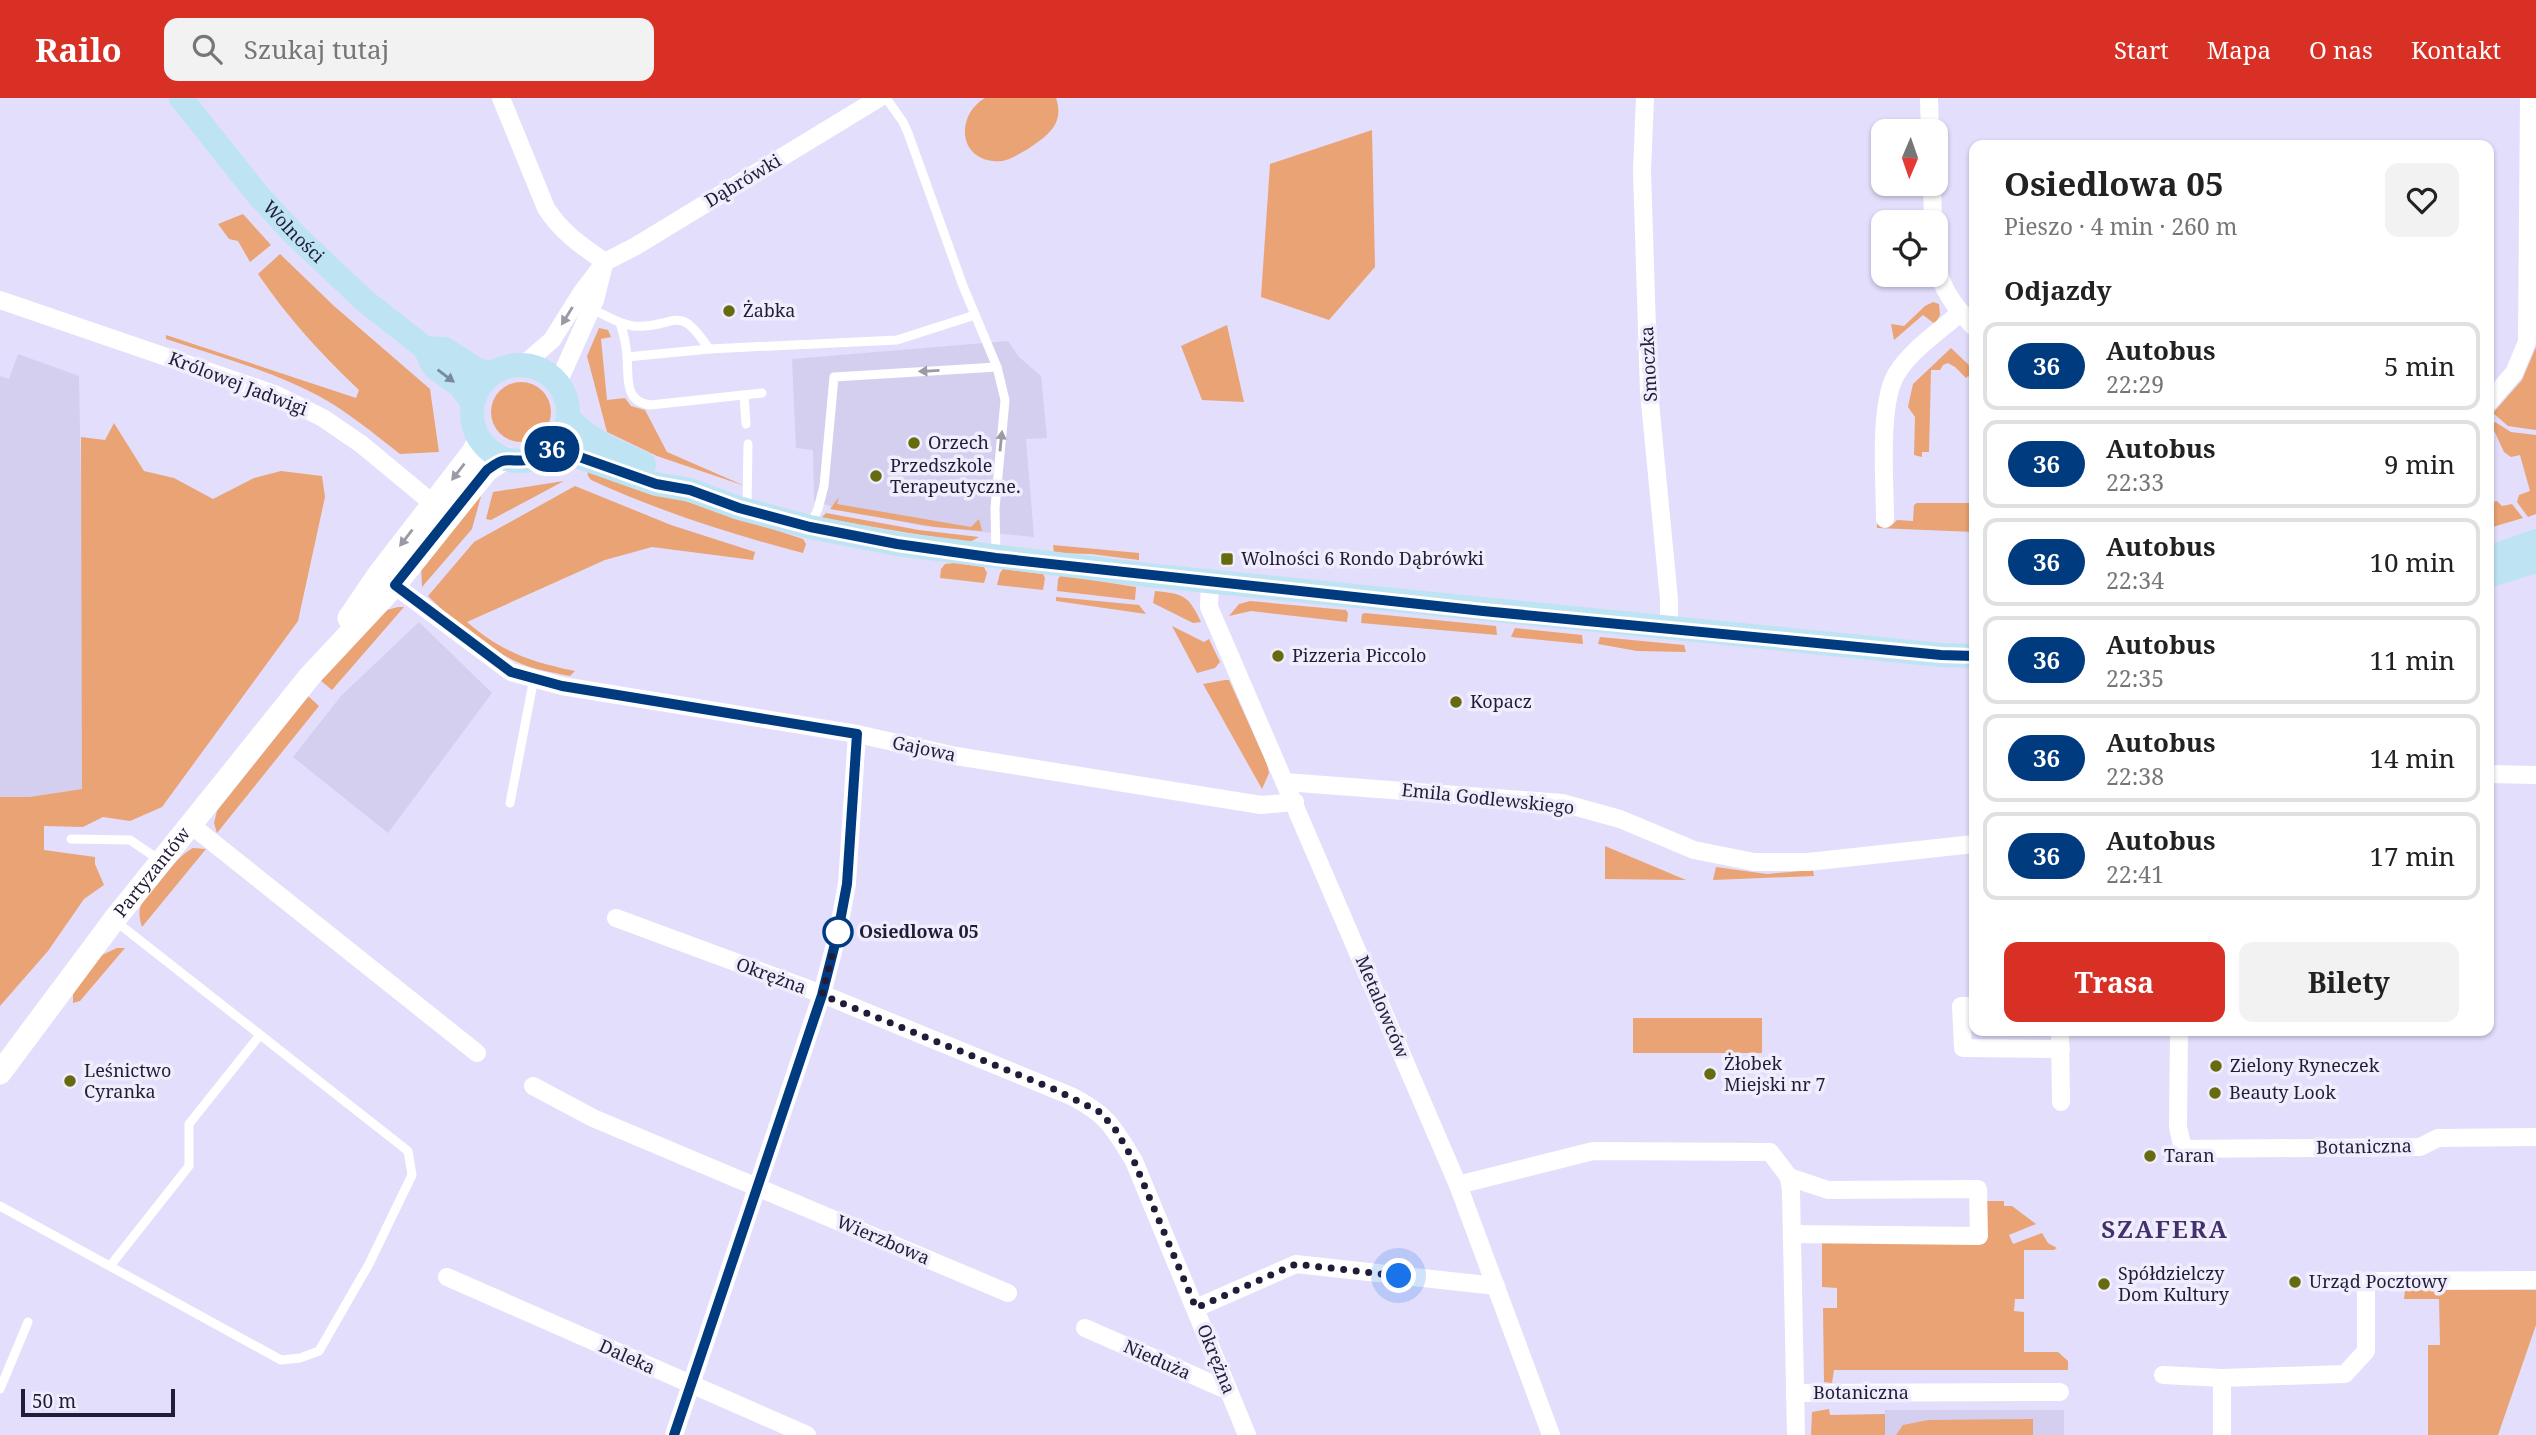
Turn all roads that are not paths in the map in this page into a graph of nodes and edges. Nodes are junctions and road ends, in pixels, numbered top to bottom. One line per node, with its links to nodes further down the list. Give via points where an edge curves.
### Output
1 (181, 98): 17 (main road, Wolności, via 294,234 365,301)
2 (501, 98): 9 (street, via 546,208 568,235)
3 (879, 98): 9 (street, Dąbrówki)
4 (886, 98): 14 (lane, via 903,122)
5 (1645, 98): 46 (street, Smoczka, via 1642,171 1649,392)
6 (1929, 98): 8 (street)
7 (2529, 98): 26 (street, via 2527,342 2514,373)
8 (1930, 119)
9 (605, 262): 12 (street); 20 (street, Dąbrówki, one-way to 20, via 552,340)
10 (1944, 287): 13 (street)
11 (0, 299): 36 (street, Królowej Jadwigi, via 277,395 361,444)
12 (592, 309): 16 (lane); 23 (street)
13 (1961, 312): 15 (street); 37 (street, via 1905,362 1889,392)
14 (975, 316): 18 (lane, via 897,340); 21 (lane)
15 (1969, 321)
16 (620, 323): 18 (lane, via 638,326 682,321 696,330); 19 (lane)
17 (425, 348): 22 (main road, Wolności, via 445,349); 27 (main road, Wolności, one-way to 27, via 433,366 460,386)
18 (709, 349): 19 (lane)
19 (628, 357): 25 (lane, via 629,390 644,404)
20 (523, 365): 22 (main road, via 507,366); 23 (main road, via 548,373)
21 (997, 368): 38 (lane, one-way to 38, via 834,377 824,486); 41 (lane, one-way to 21, via 995,508 1005,400)
22 (492, 374): 27 (main road)
23 (558, 383): 28 (main road)
24 (762, 393): 25 (lane)
25 (744, 395): 29 (lane)
26 (2494, 396)
27 (472, 402): 30 (main road)
28 (568, 417): 32 (main road); 34 (main road, via 595,439)
29 (746, 424)
30 (480, 439): 33 (main road); 36 (street, Partyzantów, one-way to 36)
31 (748, 444): 35 (lane)
32 (554, 448): 33 (main road, via 524,461); 34 (main road, via 656,484)
33 (506, 458): 36 (street, Partyzantów)
34 (690, 490): 35 (main road)
35 (747, 509): 38 (main road)
36 (441, 510): 44 (street, Partyzantów)
37 (1885, 519)
38 (810, 527): 41 (main road)
39 (2536, 541): 40 (main road)
40 (2494, 556)
41 (996, 558): 45 (main road)
42 (2536, 561): 43 (main road)
43 (2494, 574)
44 (387, 579): 48 (street, Gajowa, via 511,672); 55 (street, Partyzantów)
45 (1210, 581): 46 (main road); 52 (street, Metalowców, via 1209,607)
46 (1669, 629): 47 (main road)
47 (1969, 656)
48 (534, 678): 49 (street, Gajowa); 54 (lane)
49 (857, 734): 53 (street, Gajowa, via 956,756 1261,805); 61 (street, via 847,884)
50 (2494, 774): 51 (street)
51 (2536, 775)
52 (1286, 782): 53 (street, Metalowców); 57 (street, Emila Godlewskiego, via 1562,803 1620,819 1695,850 1754,862 1808,862)
53 (1295, 802): 73 (street, Metalowców)
54 (510, 803)
55 (191, 825): 58 (street, Partyzantów); 67 (street)
56 (71, 839): 58 (lane, via 130,840)
57 (1969, 845)
58 (161, 862): 60 (street, Partyzantów)
59 (616, 918): 61 (street, Okrężna)
60 (114, 920): 63 (lane); 68 (street, Partyzantów)
61 (822, 995): 74 (street); 82 (street, Okrężna, via 1100,1112 1134,1161)
62 (1969, 1006): 66 (street, via 1961,1006 1963,1048)
63 (260, 1035): 77 (lane, via 189,1124 189,1166); 77 (lane, via 408,1152 412,1175 369,1264 319,1351 281,1360)
64 (2060, 1036): 66 (street)
65 (2179, 1036): 71 (street, Botaniczna, via 2178,1127 2183,1149 2420,1147 2438,1138)
66 (2061, 1049): 70 (street)
67 (477, 1053)
68 (0, 1073)
69 (533, 1086): 74 (street, Wierzbowa, via 593,1118)
70 (2061, 1102)
71 (2536, 1137)
72 (1789, 1177): 73 (street, via 1770,1152 1593,1151); 76 (street, Botaniczna); 76 (street, via 1828,1190 1978,1189 1979,1236)
73 (1458, 1185): 80 (street, Metalowców)
74 (758, 1188): 81 (street, Wierzbowa); 87 (street)
75 (0, 1206): 77 (lane)
76 (1792, 1234): 91 (street, Botaniczna)
77 (110, 1266)
78 (447, 1276): 87 (street, Daleka)
79 (2536, 1280): 86 (street, via 2366,1281 2366,1351 2345,1374)
80 (1496, 1286): 82 (street, via 1296,1264); 95 (street, Metalowców)
81 (1008, 1293)
82 (1196, 1308): 89 (street, Okrężna)
83 (28, 1322): 88 (lane)
84 (1085, 1328): 89 (street, Nieduża)
85 (2163, 1375): 86 (street)
86 (2222, 1378): 97 (street)
87 (691, 1385): 92 (street); 93 (street, Daleka)
88 (0, 1389)
89 (1229, 1391): 94 (street, Okrężna)
90 (2060, 1392): 91 (street, Botaniczna)
91 (1795, 1393): 96 (street)
92 (674, 1435)
93 (807, 1435)
94 (1247, 1435)
95 (1551, 1435)
96 (1796, 1435)
97 (2222, 1435)

